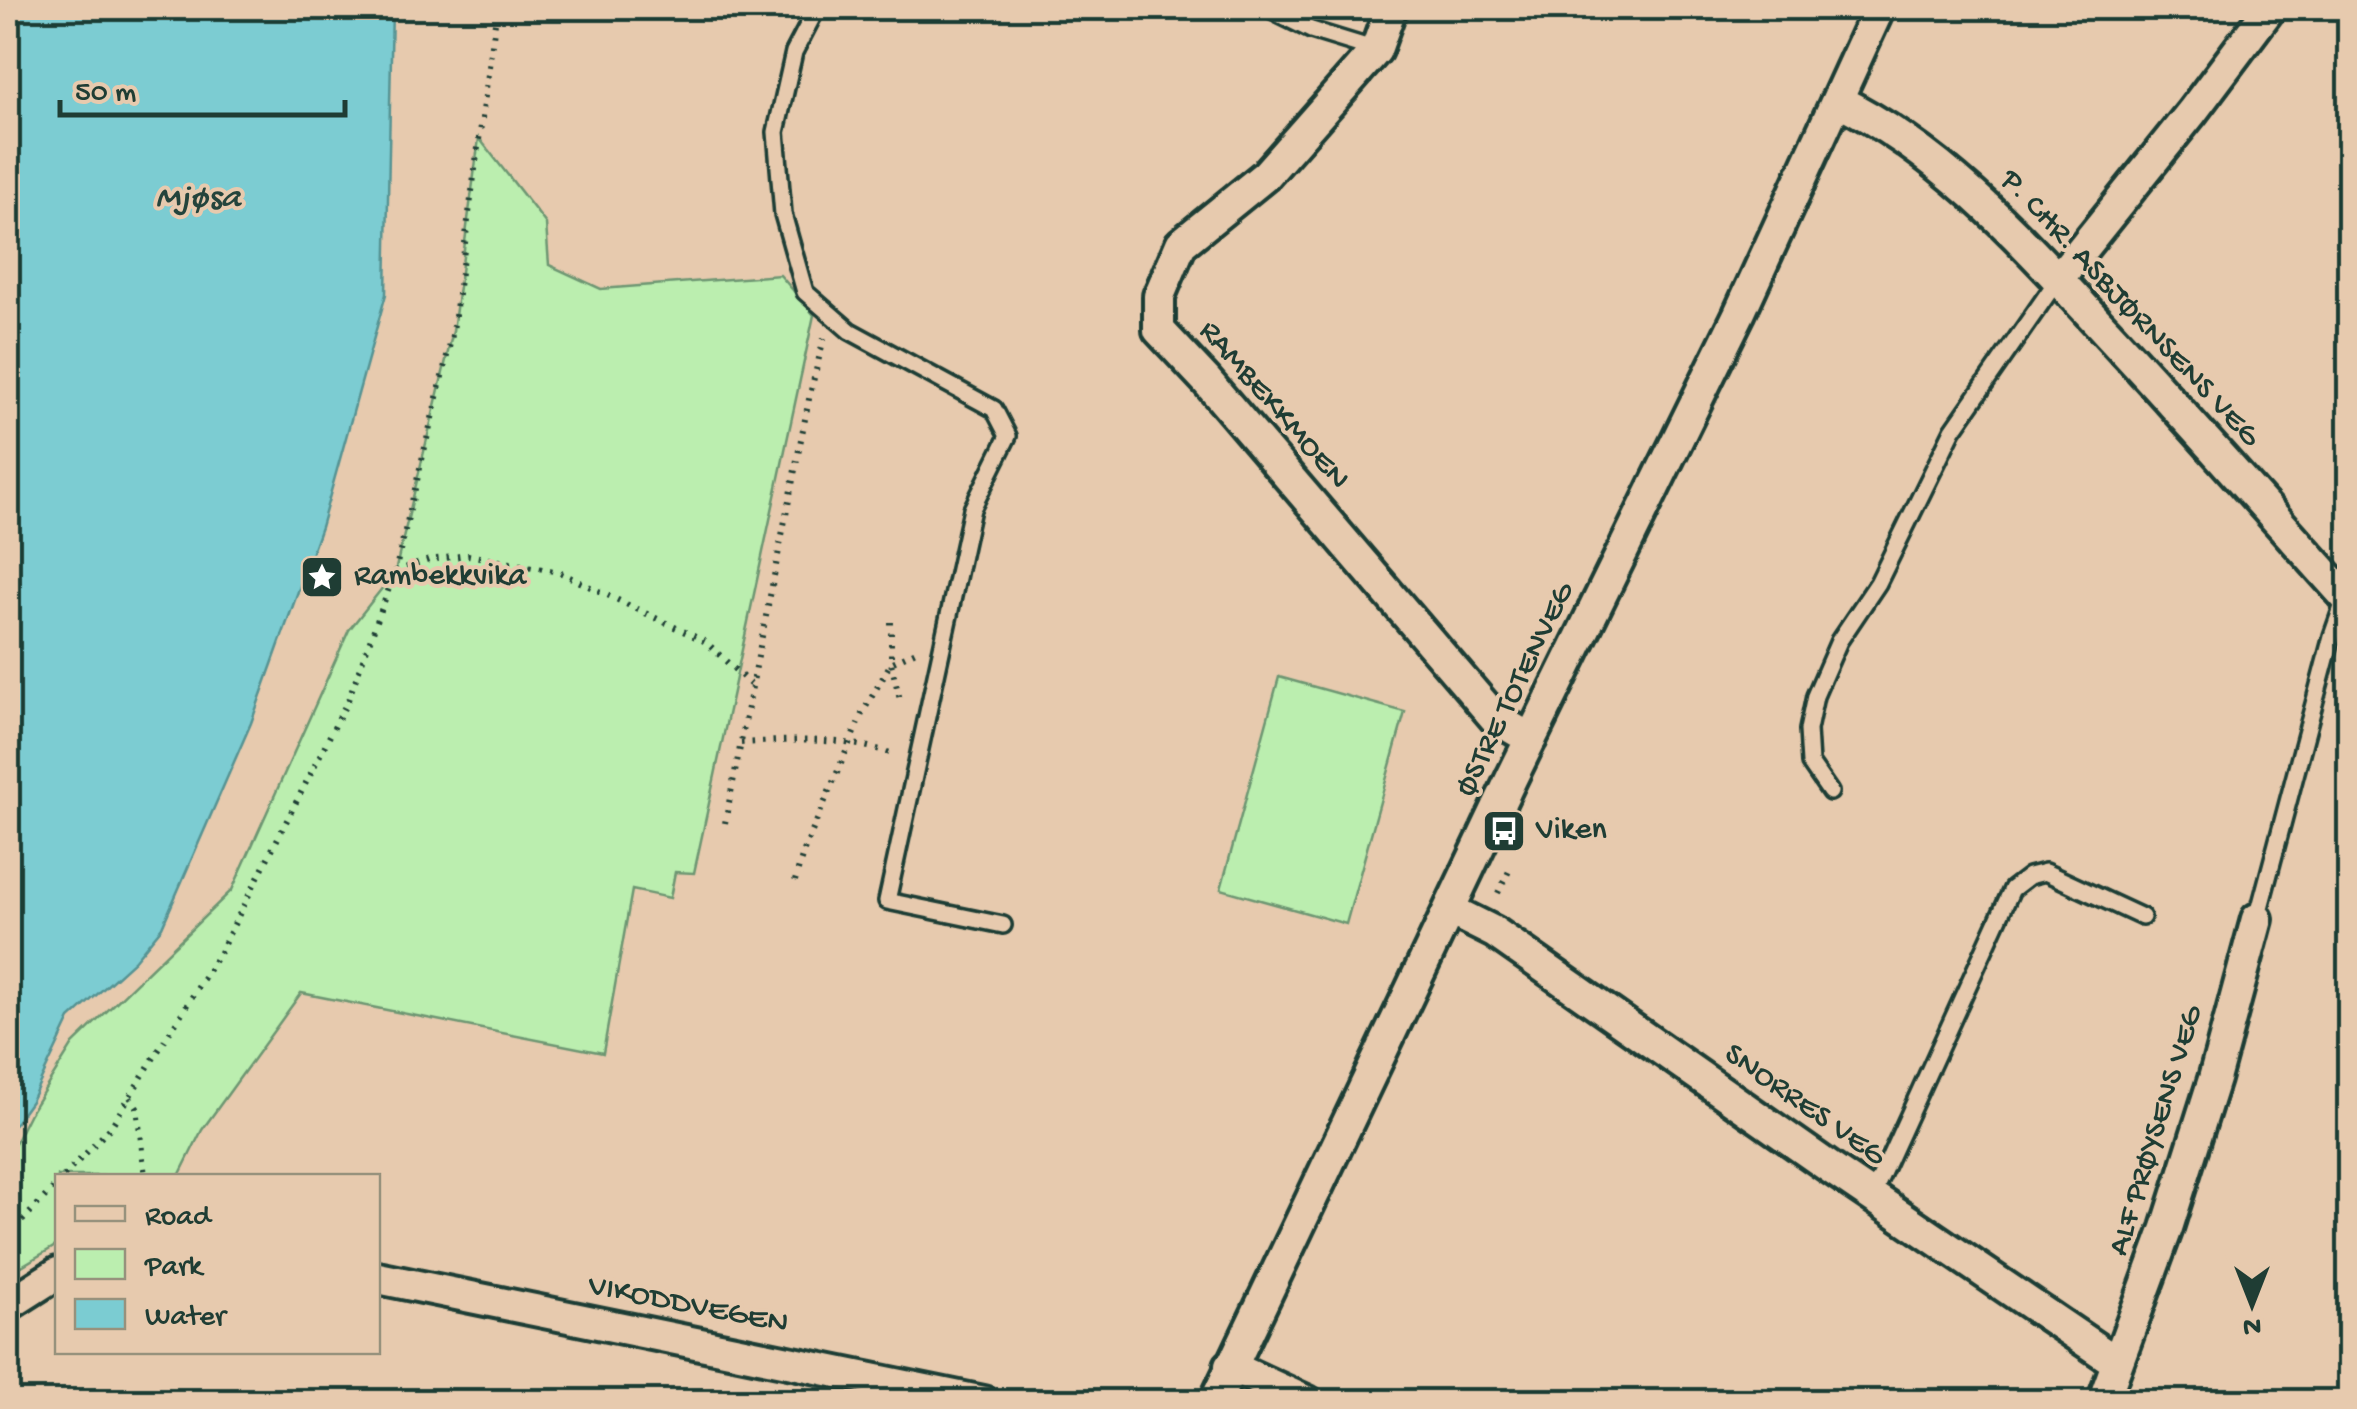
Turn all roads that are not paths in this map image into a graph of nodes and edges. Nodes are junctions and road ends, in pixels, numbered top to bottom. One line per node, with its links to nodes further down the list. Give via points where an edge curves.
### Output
1 (817, 8): 15 (lane, via 794,52 776,132 783,214 806,292 850,330 994,410 1008,436 972,509 887,901)
2 (1266, 8): 6 (lane)
3 (1391, 8): 6 (street, RAMBEKKMOEN)
4 (1879, 8): 7 (street, ØSTRE TOTENVEG)
5 (2270, 8): 8 (street)
6 (1376, 50): 10 (street, RAMBEKKMOEN, via 1266,175 1181,244 1160,296 1160,330 1495,718)
7 (1837, 100): 8 (street, P. CHR. ASBJØRNSENS VEG, via 1954,175); 10 (street, ØSTRE TOTENVEG)
8 (2058, 279): 9 (street, P. CHR. ASBJØRNSENS VEG); 11 (lane, via 1953,430 1878,583 1838,641 1808,730 1810,762)
9 (2347, 596): 14 (lane)
10 (1530, 739): 12 (street, ØSTRE TOTENVEG)
11 (1830, 792)
12 (1450, 910): 16 (street, SNORRES VEG, via 1494,932); 21 (street, ØSTRE TOTENVEG)
13 (2142, 917): 16 (lane, via 2045,872 2012,888)
14 (2257, 919): 20 (street, ALF PRØYSENS VEG, via 2167,1228)
15 (1003, 925)
16 (1872, 1196): 20 (street, SNORRES VEG)
17 (55, 1275): 19 (street)
18 (380, 1278): 22 (street, VIKODDVEGEN)
19 (8, 1305)
20 (2116, 1362): 25 (street, ALF PRØYSENS VEG)
21 (1230, 1366): 23 (street, ØSTRE TOTENVEG); 24 (street)
22 (984, 1402)
23 (1216, 1402)
24 (1308, 1402)
25 (2103, 1402)

